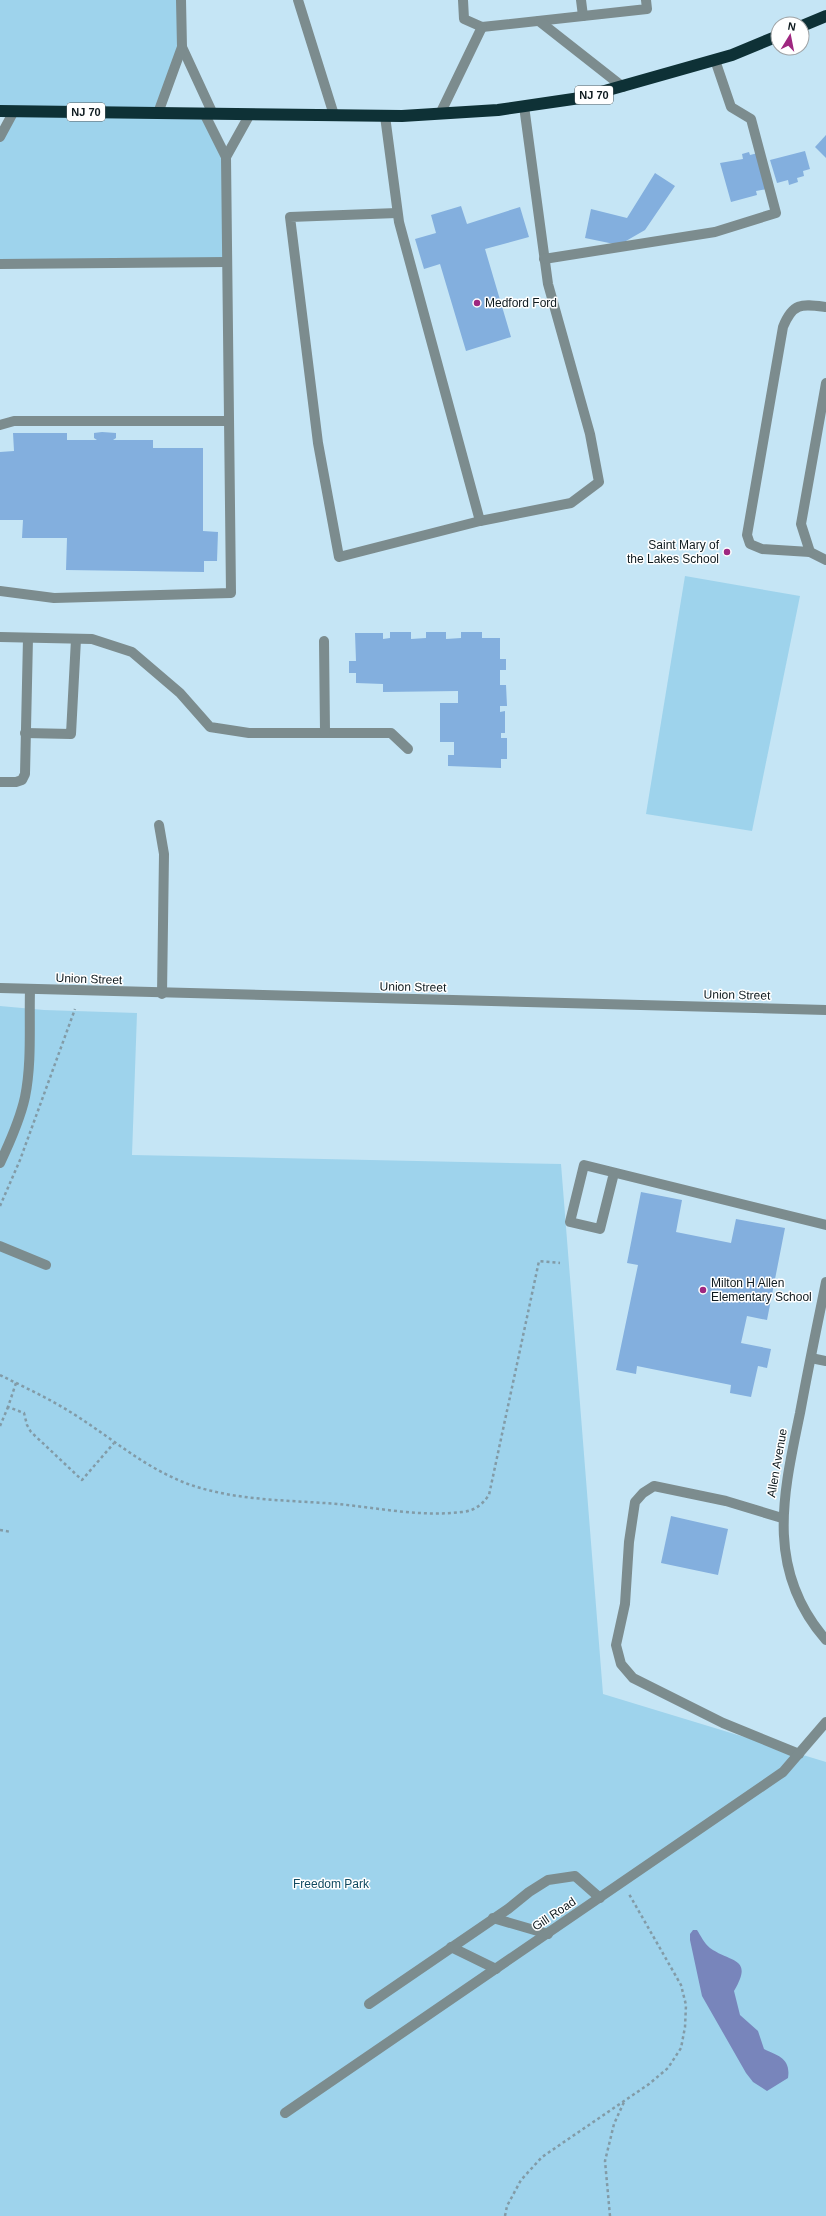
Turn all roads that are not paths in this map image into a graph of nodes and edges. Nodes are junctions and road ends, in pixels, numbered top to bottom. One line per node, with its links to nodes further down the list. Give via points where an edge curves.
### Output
1 (182, 0): 12 (street)
2 (298, 0): 22 (street)
3 (463, 0): 10 (street, via 464,19)
4 (581, 0): 6 (street)
5 (646, 0): 6 (street, via 646,9)
6 (583, 16): 8 (street)
7 (826, 16): 9 (highway)
8 (539, 21): 10 (street); 14 (street)
9 (810, 23)
10 (482, 27): 21 (street)
11 (770, 39): 13 (highway, NJ 70)
12 (182, 47): 18 (street); 19 (street)
13 (715, 60): 14 (highway, NJ 70); 27 (street, via 731,107 751,119 776,213 714,232)
14 (623, 87): 15 (highway, NJ 70, via 580,98)
15 (524, 106): 21 (highway, NJ 70); 27 (street)
16 (0, 110): 17 (highway, NJ 70)
17 (14, 111): 18 (highway, NJ 70); 24 (street)
18 (158, 113): 19 (highway, NJ 70)
19 (209, 114): 20 (highway, NJ 70); 25 (street)
20 (250, 114): 22 (highway, NJ 70); 25 (street)
21 (440, 114): 23 (highway, NJ 70)
22 (334, 115): 23 (highway, NJ 70)
23 (385, 116): 26 (street)
24 (0, 137)
25 (226, 157): 28 (street)
26 (398, 213): 34 (street); 34 (street, via 290,217 318,443 339,557)
27 (544, 259): 34 (street, via 548,284 590,434 600,482 571,503)
28 (227, 262): 29 (street); 32 (street)
29 (0, 264)
30 (826, 306): 35 (street, via 804,304 796,307 788,315 783,327 747,535 750,544 762,549)
31 (826, 383): 35 (street, via 801,524)
32 (228, 421): 33 (street, via 21,421); 37 (street, via 231,593 54,598)
33 (0, 424)
34 (480, 521)
35 (810, 552): 36 (street)
36 (826, 560)
37 (0, 591)
38 (0, 637): 39 (street)
39 (28, 638): 40 (street); 43 (street)
40 (76, 639): 42 (street, via 92,639 132,652 180,693 210,727 249,733); 43 (street, via 71,734)
41 (324, 641): 42 (street)
42 (326, 732): 44 (street, via 391,733)
43 (25, 733): 45 (street, via 25,774 22,780)
44 (408, 749)
45 (0, 782)
46 (159, 825): 49 (street, via 164,854)
47 (0, 988): 48 (street, Union Street)
48 (30, 990): 49 (street, Union Street); 51 (street, via 25,1097)
49 (162, 994): 50 (street, Union Street)
50 (826, 1010)
51 (0, 1163)
52 (614, 1173): 52 (street, via 584,1165 570,1222 600,1229); 53 (street)
53 (826, 1225)
54 (0, 1246): 55 (street)
55 (46, 1265)
56 (826, 1282): 57 (street, Allen Avenue)
57 (811, 1358): 58 (street); 59 (street, Allen Avenue, via 792,1449)
58 (826, 1362)
59 (782, 1518): 60 (street, Allen Avenue, via 790,1577 806,1613); 62 (street, via 726,1501 661,1487 654,1486 643,1493 635,1502 629,1542 625,1604 616,1645 621,1664 633,1678 723,1723)
60 (826, 1640)
61 (826, 1722): 62 (street, Gill Road)
62 (799, 1754): 63 (street, Gill Road, via 783,1772)
63 (600, 1898): 64 (street, via 574,1876 548,1880); 65 (street, Gill Road)
64 (493, 1918): 65 (street); 66 (street)
65 (548, 1934): 67 (street, Gill Road)
66 (451, 1947): 67 (street); 68 (street)
67 (496, 1969): 69 (street, Gill Road)
68 (369, 2004)
69 (285, 2113)

